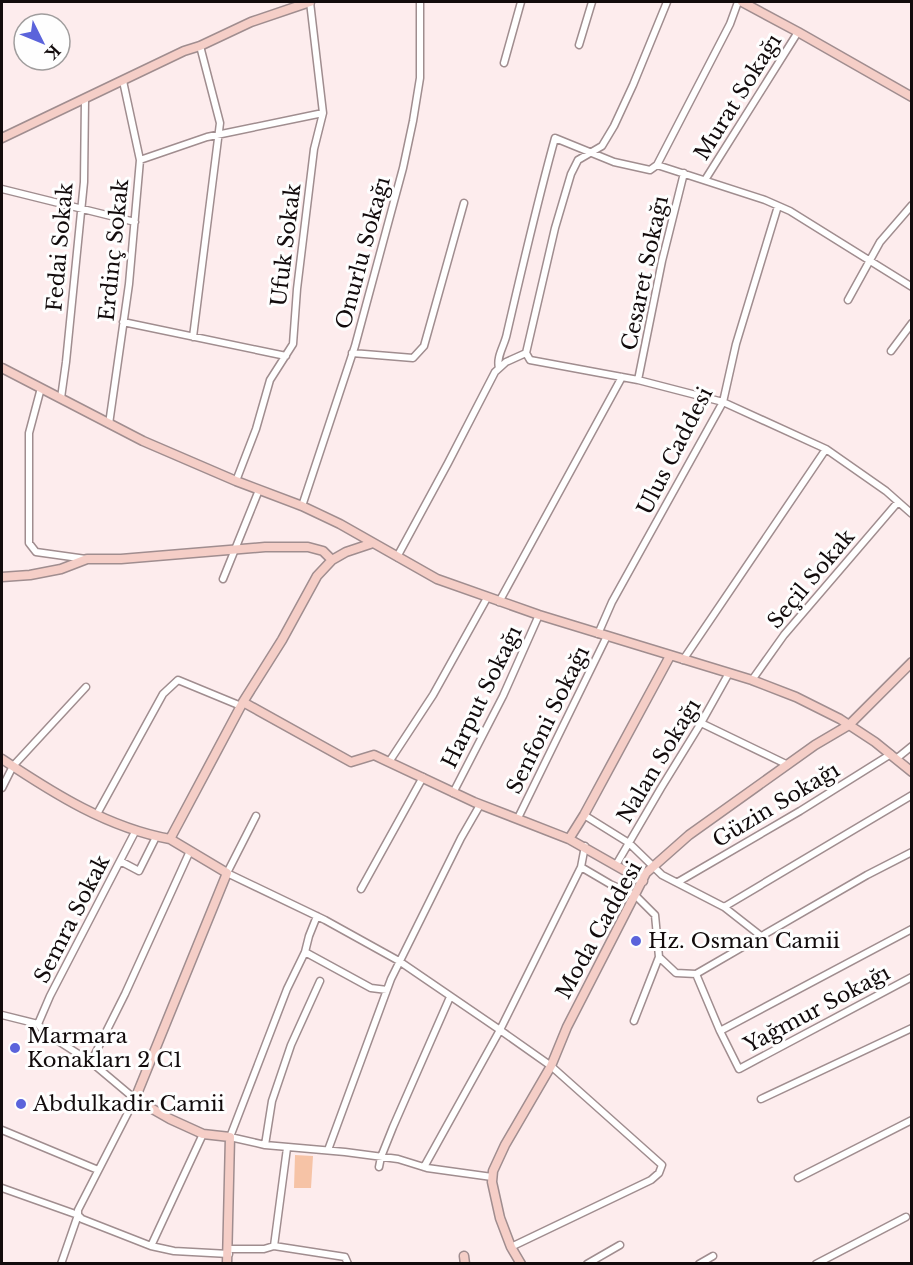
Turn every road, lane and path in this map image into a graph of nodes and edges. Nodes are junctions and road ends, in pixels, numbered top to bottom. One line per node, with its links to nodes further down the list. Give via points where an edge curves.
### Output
1 (310, 2): 9 (street, via 251,22); 14 (street, Ufuk Sokak)
2 (420, 2): 35 (street, Onurlu Sokağı, via 420,78 413,122)
3 (521, 2): 10 (street)
4 (592, 2): 8 (street)
5 (667, 2): 17 (street, via 614,126 602,147)
6 (740, 2): 7 (street); 19 (street)
7 (798, 32): 12 (street); 21 (street, Murat Sokağı)
8 (579, 45)
9 (200, 46): 11 (street); 15 (street, via 220,123)
10 (504, 63)
11 (123, 81): 13 (street); 18 (street, Erdinç Sokak)
12 (912, 97)
13 (85, 99): 16 (street); 26 (street, Fedai Sokak)
14 (323, 113): 15 (street); 37 (street, Ufuk Sokak, via 311,172 293,344)
15 (217, 135): 18 (street); 33 (street)
16 (2, 138)
17 (590, 152): 19 (street, via 642,169 650,170); 36 (street, via 578,160 571,174); 39 (street, via 555,138 497,362)
18 (140, 160): 27 (street, Erdinç Sokak)
19 (657, 165): 20 (street)
20 (684, 173): 21 (street); 41 (street, Cesaret Sokağı)
21 (705, 180): 25 (street)
22 (2, 189): 26 (street)
23 (464, 202): 35 (street, via 424,346 413,358)
24 (912, 205): 28 (street, via 880,242)
25 (778, 206): 28 (street); 44 (street, Ulus Caddesi, via 736,344)
26 (81, 208): 27 (street); 43 (street, Fedai Sokak)
27 (135, 222): 31 (street, Erdinç Sokak)
28 (870, 261): 29 (street); 30 (street)
29 (912, 287)
30 (848, 300)
31 (123, 322): 33 (street); 45 (street, Erdinç Sokak)
32 (912, 323): 34 (street)
33 (193, 337): 37 (street)
34 (891, 351)
35 (352, 353): 50 (street, Onurlu Sokağı)
36 (526, 353): 39 (street); 40 (street, via 530,360)
37 (286, 356): 47 (street, Ufuk Sokak, via 270,380)
38 (2, 368): 42 (street)
39 (499, 368): 54 (street)
40 (622, 377): 41 (street); 60 (street)
41 (638, 380): 44 (street)
42 (41, 388): 43 (street); 55 (street, via 29,433 29,543 36,552)
43 (61, 398): 45 (street)
44 (723, 402): 46 (street); 62 (street, Ulus Caddesi, via 612,602)
45 (110, 424): 47 (street)
46 (826, 449): 49 (street); 64 (street)
47 (236, 481): 48 (street)
48 (259, 490): 50 (street); 53 (street)
49 (898, 502): 51 (street); 67 (street, Seçil Sokak, via 784,635)
50 (302, 506): 52 (street)
51 (912, 514)
52 (373, 543): 54 (street); 56 (street)
53 (236, 549): 55 (street); 56 (street, via 308,547 323,550); 58 (street)
54 (397, 557): 59 (street, via 437,579)
55 (87, 559): 57 (street, via 61,569)
56 (332, 560): 69 (street, via 317,576)
57 (2, 577)
58 (223, 579)
59 (487, 598): 60 (street); 75 (street, via 433,695)
60 (499, 602): 61 (street)
61 (539, 615): 62 (street); 81 (street, Harput Sokağı)
62 (603, 635): 63 (street); 87 (street, Senfoni Sokağı)
63 (670, 656): 64 (street); 85 (street)
64 (683, 660): 66 (street)
65 (912, 662): 71 (street, Moda Caddesi)
66 (729, 673): 67 (street); 70 (street, Nalan Sokağı)
67 (752, 680): 71 (street, via 796,697)
68 (87, 687): 77 (street)
69 (242, 704): 75 (street, via 351,762 374,755); 84 (street, via 178,680 163,694); 90 (street)
70 (701, 723): 76 (street); 92 (street, Nalan Sokağı)
71 (849, 725): 73 (street); 76 (street, Moda Caddesi)
72 (912, 746): 73 (street, Güzin Sokağı)
73 (893, 757): 78 (street); 102 (street, Güzin Sokağı)
74 (2, 759): 77 (street)
75 (389, 762): 79 (street)
76 (788, 765): 98 (street, Moda Caddesi)
77 (13, 766): 80 (street); 84 (street, via 71,803)
78 (912, 772)
79 (423, 777): 81 (street); 103 (street)
80 (2, 788)
81 (453, 793): 83 (street)
82 (912, 795): 105 (street)
83 (480, 805): 87 (street); 111 (street)
84 (97, 814): 88 (street)
85 (585, 815): 91 (street); 92 (street)
86 (256, 816): 100 (street)
87 (518, 818): 91 (street)
88 (136, 830): 89 (street); 96 (street, Semra Sokak)
89 (156, 837): 90 (street); 96 (street, via 139,871)
90 (170, 839): 94 (street)
91 (569, 839): 93 (street)
92 (629, 843): 97 (street, Nalan Sokağı); 98 (street)
93 (585, 846): 97 (street); 99 (street)
94 (190, 851): 100 (street); 123 (street)
95 (912, 852): 108 (street)
96 (120, 861): 119 (street, Semra Sokak)
97 (616, 865): 101 (street)
98 (653, 865): 101 (street, Moda Caddesi); 102 (street, via 662,875)
99 (581, 867): 104 (street); 121 (street)
100 (227, 873): 106 (street); 125 (street)
101 (643, 881): 104 (street, Moda Caddesi)
102 (678, 882): 105 (street)
103 (361, 889)
104 (635, 895): 110 (street, via 655,915); 124 (street, Moda Caddesi)
105 (724, 907): 108 (street)
106 (317, 916): 109 (street); 111 (street)
107 (912, 929): 122 (street)
108 (761, 936): 112 (street)
109 (305, 952): 115 (street, via 371,988); 130 (street)
110 (658, 957): 112 (street, via 676,973); 118 (street)
111 (399, 961): 115 (street); 116 (street)
112 (696, 974): 122 (street)
113 (912, 977): 122 (street, Yağmur Sokağı, via 739,1069)
114 (320, 981): 131 (street, via 291,1045 272,1101)
115 (387, 990): 133 (street)
116 (450, 997): 121 (street); 134 (street)
117 (2, 1015): 119 (street)
118 (634, 1021)
119 (38, 1024): 123 (street, via 44,1032)
120 (912, 1028): 126 (street)
121 (500, 1030): 124 (street); 136 (street)
122 (720, 1031)
123 (91, 1062): 125 (street)
124 (551, 1065): 138 (street, Moda Caddesi, via 505,1145); 146 (street, via 662,1165 651,1180)
125 (135, 1099): 129 (street); 137 (street)
126 (762, 1099)
127 (912, 1120): 139 (street)
128 (2, 1130): 137 (street)
129 (203, 1134): 130 (street); 144 (street)
130 (230, 1137): 131 (street); 147 (street)
131 (265, 1146): 132 (street)
132 (287, 1148): 133 (street); 145 (street)
133 (328, 1150): 134 (street)
134 (381, 1157): 135 (street); 136 (street)
135 (379, 1167)
136 (424, 1167): 138 (street)
137 (98, 1170): 141 (street)
138 (492, 1177): 146 (street, via 500,1218)
139 (798, 1178)
140 (2, 1188): 141 (street)
141 (78, 1215): 144 (street); 149 (street)
142 (906, 1217): 155 (street)
143 (620, 1245): 153 (street)
144 (151, 1246): 147 (street, via 174,1251)
145 (274, 1246): 147 (street); 151 (street, via 345,1257)
146 (511, 1247): 152 (street)
147 (229, 1251): 150 (street)
148 (713, 1256): 154 (street)
149 (62, 1263)
150 (227, 1263)
151 (348, 1263)
152 (521, 1263)
153 (587, 1263)
154 (699, 1263)
155 (816, 1263)

